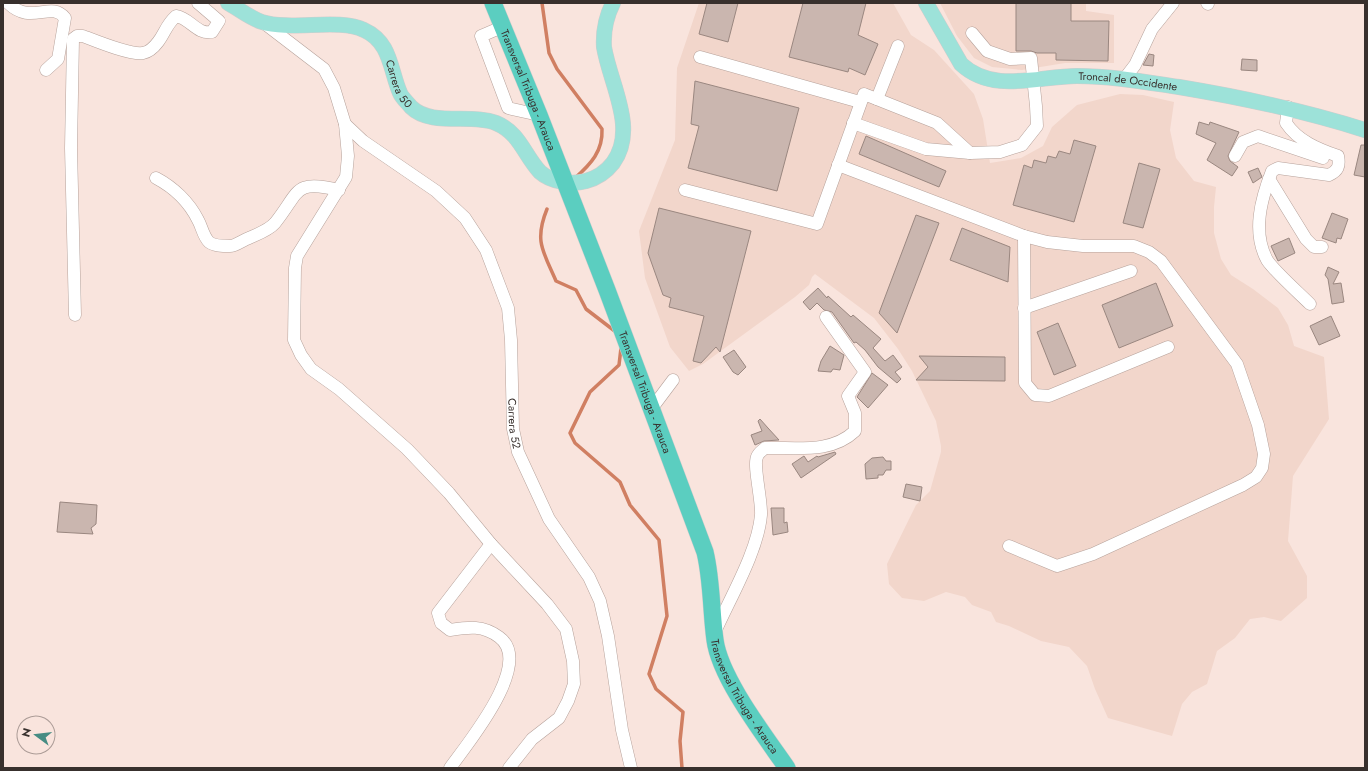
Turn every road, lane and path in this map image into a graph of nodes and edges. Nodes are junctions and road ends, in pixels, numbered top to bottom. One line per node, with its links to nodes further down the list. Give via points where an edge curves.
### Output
1 (8, 3): 12 (street, via 22,13 55,10 61,12 65,18 58,59)
2 (198, 3): 36 (street, via 219,20 212,32 201,32 183,18 176,16 164,28 159,41 143,53 83,36 73,39 71,148)
3 (228, 3): 8 (main road, Carrera 50)
4 (613, 3): 28 (main road, via 606,21 604,47 624,129 623,144 618,156 600,175 581,182)
5 (926, 3): 14 (main road, Troncal de Occidente, via 949,46 969,71 994,81)
6 (1173, 3): 13 (street, via 1152,29 1135,65)
7 (494, 11): 18 (highway, Transversal Tribuga - Arauca); 18 (street, via 481,36 508,108)
8 (262, 22): 20 (street, via 324,69 334,88); 28 (main road, Carrera 50, via 353,26 364,30 386,49 400,95 413,109 426,116 495,122 512,134 540,172)
9 (972, 33): 14 (street, via 987,51 1010,59 1031,58)
10 (898, 46): 15 (street)
11 (700, 57): 16 (street)
12 (46, 70)
13 (1125, 78): 14 (main road, Troncal de Occidente, via 1075,76); 17 (main road, Troncal de Occidente)
14 (1034, 80): 22 (street, via 1037,126 1022,145 1000,152)
15 (877, 99): 16 (street, via 864,94); 22 (street, via 937,122)
16 (860, 102): 19 (street)
17 (1288, 107): 21 (main road, Troncal de Occidente); 24 (street, via 1286,123 1293,133 1317,148 1338,156)
18 (539, 115): 28 (highway, Transversal Tribuga - Arauca)
19 (853, 123): 22 (street, via 926,149); 25 (street)
20 (345, 124): 29 (street, via 348,166); 46 (street, Carrera 52, via 363,141 436,191 465,218 486,250 508,308 513,429 518,452 549,519 589,576 600,601)
21 (1365, 130)
22 (970, 153)
23 (1236, 156): 24 (street, via 1243,142 1258,136)
24 (1340, 164): 27 (street, via 1336,172 1329,175 1278,168 1272,171)
25 (838, 165): 30 (street, via 817,224); 31 (street)
26 (156, 178): 29 (street, via 176,191 198,219 204,236 210,243 232,246 269,228 300,189 320,185)
27 (1269, 179): 32 (street, via 1306,239 1314,247); 34 (street, via 1261,207 1259,238 1268,261)
28 (564, 182): 40 (highway, Transversal Tribuga - Arauca)
29 (339, 190): 41 (street, via 297,256 294,340 311,369 339,389 407,449)
30 (685, 190)
31 (1024, 236): 35 (street); 42 (street, via 1047,242 1083,246 1134,246 1149,252 1160,261 1237,364 1258,425 1264,454 1262,468 1256,477 1243,486 1093,554 1057,566)
32 (1322, 248)
33 (1131, 271): 35 (street)
34 (1310, 304)
35 (1024, 308): 38 (street, via 1024,383 1035,395 1049,396)
36 (75, 315)
37 (826, 317): 43 (street, via 869,368 848,396 855,413 855,431 847,438 825,447 765,448 757,457 755,467 761,515 755,543)
38 (1168, 347)
39 (673, 380): 40 (street)
40 (652, 408): 43 (highway, Transversal Tribuga - Arauca, via 681,493 705,552)
41 (491, 544): 44 (street, via 438,613 441,623 450,630 466,627 488,629 502,639 510,652 507,679 493,708); 45 (street, via 547,604 566,629 573,661 574,684 559,718 532,739)
42 (1010, 546)
43 (715, 633): 47 (highway, Transversal Tribuga - Arauca, via 720,660 738,694)
44 (450, 768)
45 (509, 768)
46 (631, 768)
47 (787, 768)

